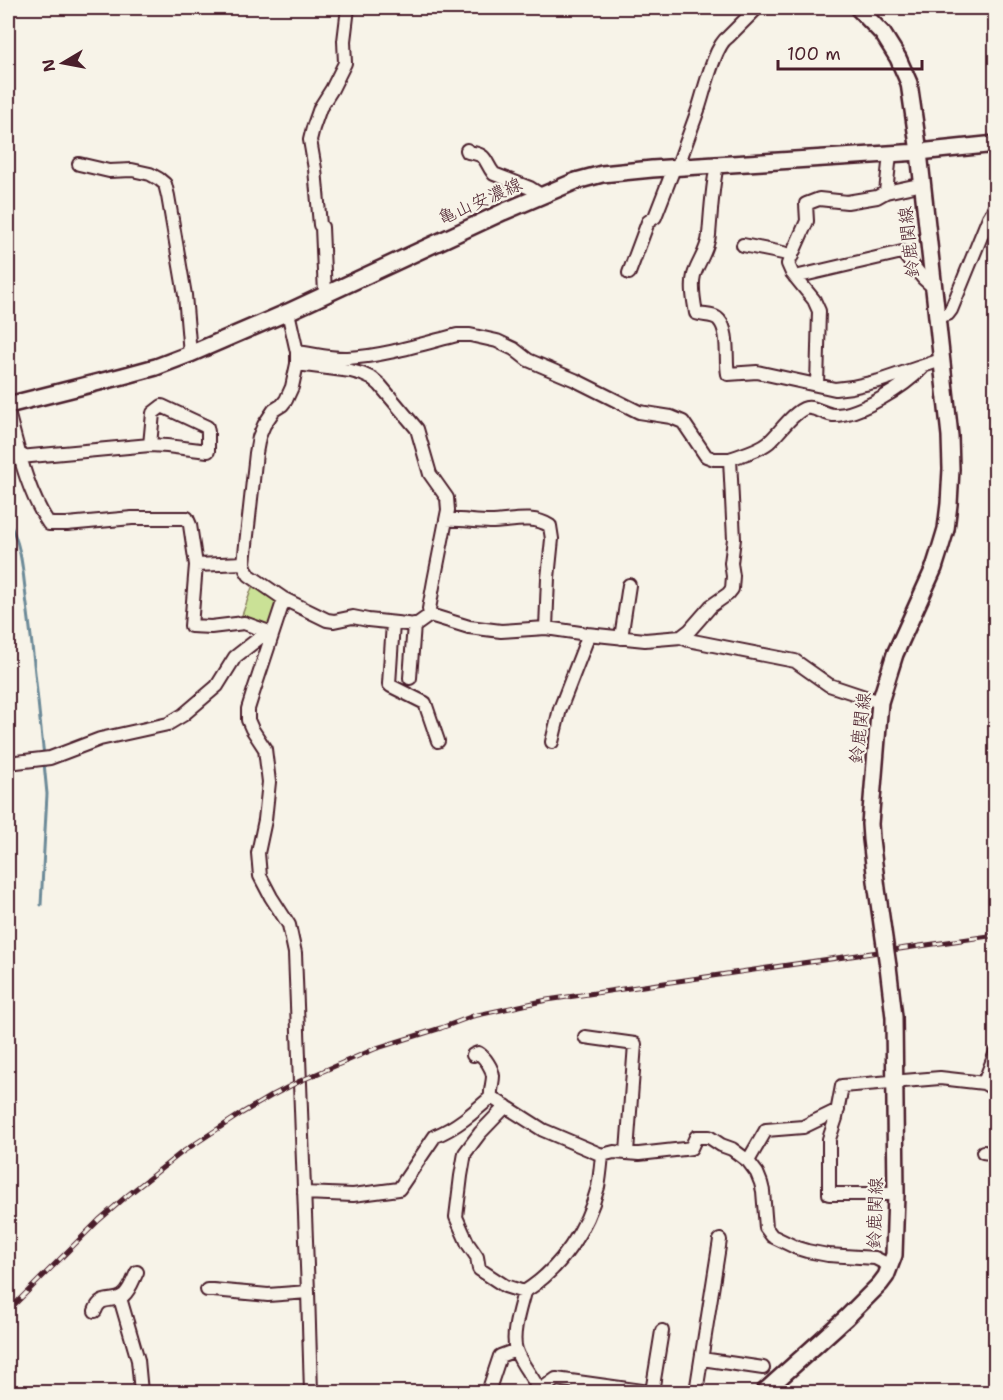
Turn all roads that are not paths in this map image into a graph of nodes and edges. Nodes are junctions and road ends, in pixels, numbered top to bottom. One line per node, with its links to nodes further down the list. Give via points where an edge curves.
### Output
1 (348, 8): 20 (street, via 345,63 320,108 310,140 322,227)
2 (757, 8): 10 (street, via 725,38 719,49)
3 (858, 8): 6 (main road, 鈴鹿関線, via 883,34 909,83)
4 (996, 144): 6 (main road, 亀山安濃線)
5 (467, 150): 13 (street, via 485,158 494,174)
6 (919, 152): 7 (main road, 亀山安濃線); 19 (main road, 鈴鹿関線)
7 (890, 154): 9 (main road, 亀山安濃線); 12 (street)
8 (79, 164): 23 (street, via 109,171 140,171 165,184)
9 (717, 165): 10 (main road, 亀山安濃線); 27 (street, via 709,237 693,277 696,313 720,320 726,336 728,374 757,372)
10 (676, 168): 13 (main road, 亀山安濃線, via 602,174); 17 (street, via 655,217 648,222)
11 (914, 186): 12 (street)
12 (886, 192): 16 (street, via 847,202 819,199 806,204 807,221)
13 (541, 195): 20 (main road, 亀山安濃線)
14 (996, 206): 22 (street, via 951,310)
15 (743, 245): 16 (street)
16 (792, 256): 18 (street, via 788,264)
17 (629, 273)
18 (795, 277): 19 (street, via 902,252); 27 (street, via 819,311)
19 (933, 287): 22 (main road, 鈴鹿関線)
20 (325, 294): 21 (main road, 亀山安濃線)
21 (288, 312): 23 (main road, 亀山安濃線); 24 (street)
22 (936, 317): 25 (main road, 鈴鹿関線)
23 (190, 354): 28 (main road, 亀山安濃線, via 156,367)
24 (297, 358): 32 (street, via 378,354 457,335 497,341 522,357 639,412 683,422 706,456); 33 (street, via 362,374 380,385 417,429 430,474 447,498); 34 (street, via 286,400 269,417 259,436)
25 (941, 360): 26 (street); 47 (main road, 鈴鹿関線, via 951,451 946,529 934,568 895,654)
26 (925, 366): 27 (street, via 852,387); 32 (street, via 902,386 870,405 833,415 805,408 767,443)
27 (817, 385)
28 (8, 405)
29 (8, 412): 31 (street)
30 (150, 445): 30 (street, via 208,451 207,427 162,406 153,413); 31 (street)
31 (20, 457): 35 (street, via 49,524 187,518)
32 (730, 459): 44 (street, via 732,589)
33 (446, 520): 38 (street); 41 (street, via 534,520 550,526)
34 (244, 563): 35 (street); 37 (street, via 249,575)
35 (196, 565): 42 (street, via 191,626 244,623)
36 (629, 585): 45 (street)
37 (284, 599): 39 (street, via 327,621 353,617); 42 (street)
38 (430, 615): 40 (street); 41 (street, via 469,627 501,631)
39 (393, 623): 40 (street); 48 (street, via 389,684 425,703)
40 (414, 624): 46 (street)
41 (546, 628): 43 (street)
42 (269, 633): 50 (street, via 235,657 218,686 168,724 100,739 45,759); 63 (street, via 248,720 265,749 269,782 258,854 260,876 289,925 295,953)
43 (587, 634): 45 (street); 49 (street)
44 (681, 637): 45 (street, via 652,641); 47 (street, via 795,660 829,685)
45 (621, 638)
46 (410, 678)
47 (880, 702): 54 (main road, 鈴鹿関線, bridge, via 870,824 894,1017)
48 (438, 741)
49 (552, 742)
50 (8, 763)
51 (585, 1037): 60 (street, via 635,1044)
52 (996, 1052): 55 (street)
53 (472, 1055): 57 (street, via 483,1056 491,1070)
54 (894, 1082): 55 (street, via 940,1078); 59 (street, via 842,1086); 64 (main road, 鈴鹿関線)
55 (984, 1083): 56 (street)
56 (996, 1090)
57 (491, 1097): 58 (street); 63 (street, via 468,1117 435,1136 399,1190 353,1195)
58 (506, 1106): 61 (street, via 543,1130); 70 (street, via 465,1153 456,1217 477,1257 479,1269 505,1286)
59 (838, 1110): 62 (street, via 803,1127 766,1130); 64 (street, via 829,1139 829,1194)
60 (627, 1152): 61 (street); 62 (street, via 691,1148 696,1137 703,1136)
61 (602, 1155): 70 (street, via 598,1186 579,1232 559,1263)
62 (748, 1161): 66 (street, via 761,1183 766,1228 772,1236 797,1248 875,1258)
63 (304, 1193): 69 (street)
64 (896, 1194): 66 (main road, 鈴鹿関線)
65 (720, 1240): 75 (street)
66 (891, 1266): 84 (main road, 鈴鹿関線, via 860,1304)
67 (137, 1272): 71 (street, via 127,1293)
68 (207, 1290): 69 (street, via 268,1295)
69 (308, 1292): 80 (street)
70 (524, 1292): 74 (street, via 516,1327)
71 (120, 1298): 72 (street, via 101,1302); 79 (street, via 138,1360)
72 (94, 1311)
73 (662, 1331): 82 (street)
74 (516, 1350): 77 (street, via 500,1356); 81 (street)
75 (702, 1359): 76 (street); 83 (street)
76 (764, 1368)
77 (489, 1389)
78 (611, 1389): 81 (street, via 556,1379); 82 (street)
79 (141, 1392)
80 (310, 1392)
81 (540, 1392)
82 (650, 1392)
83 (696, 1392)
84 (764, 1392)

